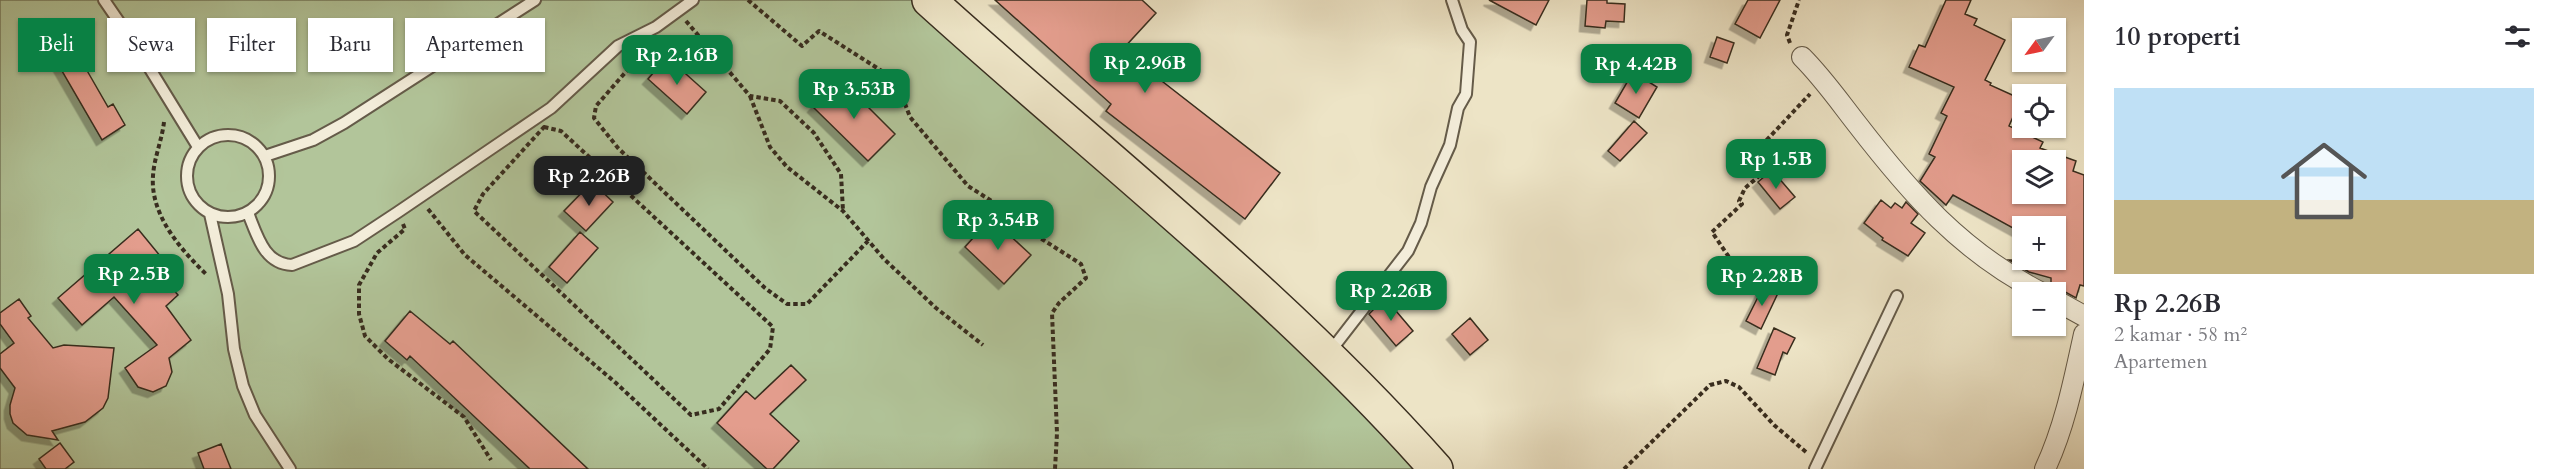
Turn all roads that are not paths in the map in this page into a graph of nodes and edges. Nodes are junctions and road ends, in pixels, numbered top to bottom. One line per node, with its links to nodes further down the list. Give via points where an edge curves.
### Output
1 (104, 0): 7 (lane)
2 (534, 0): 8 (lane, via 344,123 313,140)
3 (693, 0): 9 (lane, via 656,27 618,46 551,108 354,241 292,265 282,264 268,255)
4 (929, 0): 16 (highway, via 1190,226)
5 (1452, 0): 16 (lane, via 1470,42 1466,94 1458,108 1450,145 1408,251)
6 (1802, 57): 11 (street, via 1953,235)
7 (198, 147): 8 (lane, via 208,139 233,135 246,139); 10 (lane, via 190,158 187,184 191,196)
8 (265, 156): 9 (lane, via 269,175 266,195)
9 (248, 213): 10 (lane, via 236,218)
10 (210, 214): 18 (lane, via 243,386 255,415)
11 (2022, 282)
12 (1897, 296): 17 (lane)
13 (2066, 306): 14 (street)
14 (2084, 316)
15 (2084, 334): 20 (street, via 2068,404)
16 (1327, 355): 19 (highway)
17 (1816, 467)
18 (290, 469)
19 (1436, 469)
20 (2045, 469)

